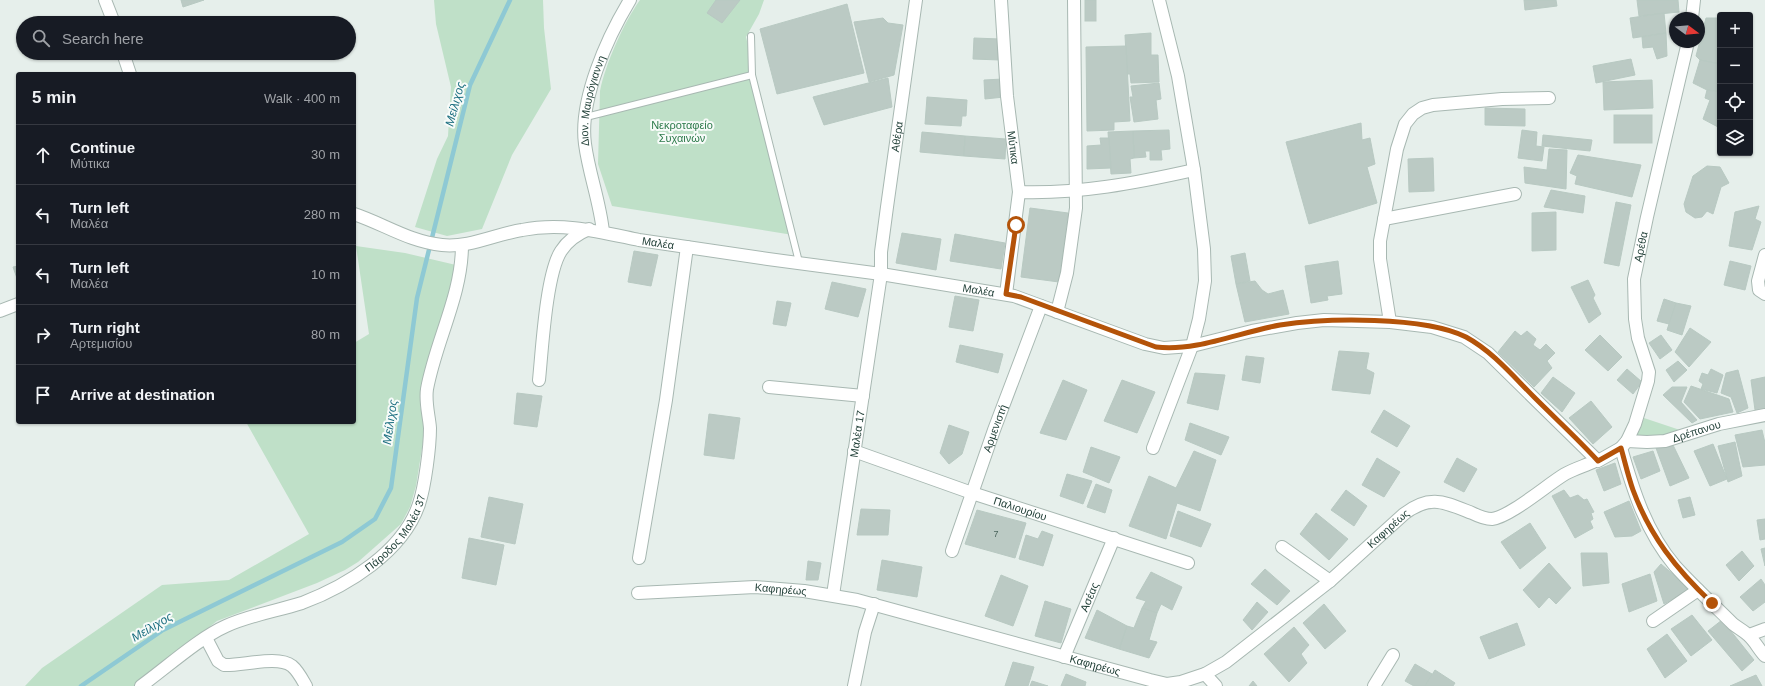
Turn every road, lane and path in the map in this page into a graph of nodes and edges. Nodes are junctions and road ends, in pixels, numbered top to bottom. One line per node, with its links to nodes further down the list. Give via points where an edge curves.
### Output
1 (105, 0): 9 (street)
2 (630, 0): 16 (street, Διον. Μαυρόγιαννη, via 598,68 588,97)
3 (916, 0): 29 (street, Αθέρα, via 886,207)
4 (1001, 0): 19 (street, Μύτικα, via 1007,96)
5 (1074, 0): 18 (street)
6 (1159, 0): 17 (street, via 1178,76)
7 (1694, 0): 8 (street)
8 (1693, 12)
9 (111, 16)
10 (750, 36): 14 (lane)
11 (1687, 48): 42 (street, Αρέθα, via 1635,271 1635,319 1649,375 1643,402)
12 (125, 60): 13 (street)
13 (129, 72)
14 (752, 75): 16 (lane); 28 (lane)
15 (1550, 98): 22 (street, via 1448,102 1433,104 1413,114 1401,134)
16 (586, 117): 24 (street, Διον. Μαυρόγιαννη, via 585,142)
17 (1194, 170): 18 (street, via 1138,182); 37 (street, via 1204,249 1205,281)
18 (1077, 190): 19 (street); 35 (street, via 1071,251)
19 (1019, 192): 30 (street, Μύτικα)
20 (1515, 194): 22 (street)
21 (356, 215): 25 (street, Μαλέα, via 421,241 440,245)
22 (1384, 219): 36 (street, via 1380,259)
23 (589, 229): 24 (street, Μαλέα); 25 (street, Μαλέα, via 528,229); 38 (street, via 567,242 555,266 549,294)
24 (603, 232): 26 (street, Μαλέα)
25 (462, 244): 60 (street, Πάροδος Μαλέα 37, via 457,287 430,376 426,399 430,430 423,492 408,529 387,551 354,577 311,599 226,626)
26 (687, 247): 28 (street, Μαλέα); 50 (street, via 666,400)
27 (1765, 255): 31 (street, via 1758,284 1760,291)
28 (799, 262): 29 (street, Μαλέα)
29 (881, 274): 30 (street, Μαλέα); 40 (street, Μαλέα 17)
30 (1006, 294): 33 (street, Μαλέα, via 1021,297)
31 (1765, 294)
32 (16, 305): 34 (street)
33 (1041, 306): 35 (street, Μαλέα); 46 (street, Αρμενιστή)
34 (0, 312)
35 (1057, 312): 37 (street, Μαλέα, via 1156,347)
36 (1390, 322): 37 (street, Μαλέα, via 1344,320 1297,323); 45 (street, Μαλέα, via 1432,327 1476,343)
37 (1192, 346): 43 (street)
38 (539, 380)
39 (769, 387): 40 (street)
40 (863, 396): 44 (street, Μαλέα 17)
41 (1765, 415): 42 (street, Δρέπανου, via 1719,424 1665,441)
42 (1624, 444): 45 (street, via 1598,461); 53 (street, via 1633,490 1654,536 1675,566)
43 (1153, 448)
44 (854, 450): 46 (street, Παλιουρίου); 55 (street, Μαλέα 17)
45 (1594, 456): 52 (street, Καφηρέως, via 1593,462 1567,473 1508,513 1496,518 1486,518 1441,501 1420,504 1404,514)
46 (972, 492): 47 (street, Παλιουρίου); 49 (street, Αρμενιστή)
47 (1114, 538): 51 (street, Παλιουρίου); 62 (street, Ασέας)
48 (1282, 547): 52 (street)
49 (952, 552)
50 (639, 558)
51 (1188, 564)
52 (1330, 581): 64 (street, Καφηρέως, via 1242,651)
53 (1698, 590): 57 (street); 59 (street)
54 (638, 593): 55 (street, Καφηρέως, via 755,587)
55 (833, 595): 56 (street, Καφηρέως)
56 (874, 604): 62 (street, Καφηρέως); 68 (street, via 865,632)
57 (1654, 621)
58 (1765, 629): 59 (street)
59 (1749, 635): 63 (street)
60 (206, 638): 66 (street, Πάροδος Μαλέα 37); 67 (street, via 218,661 224,665 286,662 293,666)
61 (1393, 655): 70 (street)
62 (1064, 656): 65 (street, Καφηρέως)
63 (1765, 656)
64 (1205, 674): 65 (street, Καφηρέως); 69 (street)
65 (1167, 685)
66 (142, 686)
67 (306, 686)
68 (854, 686)
69 (1216, 686)
70 (1374, 686)

